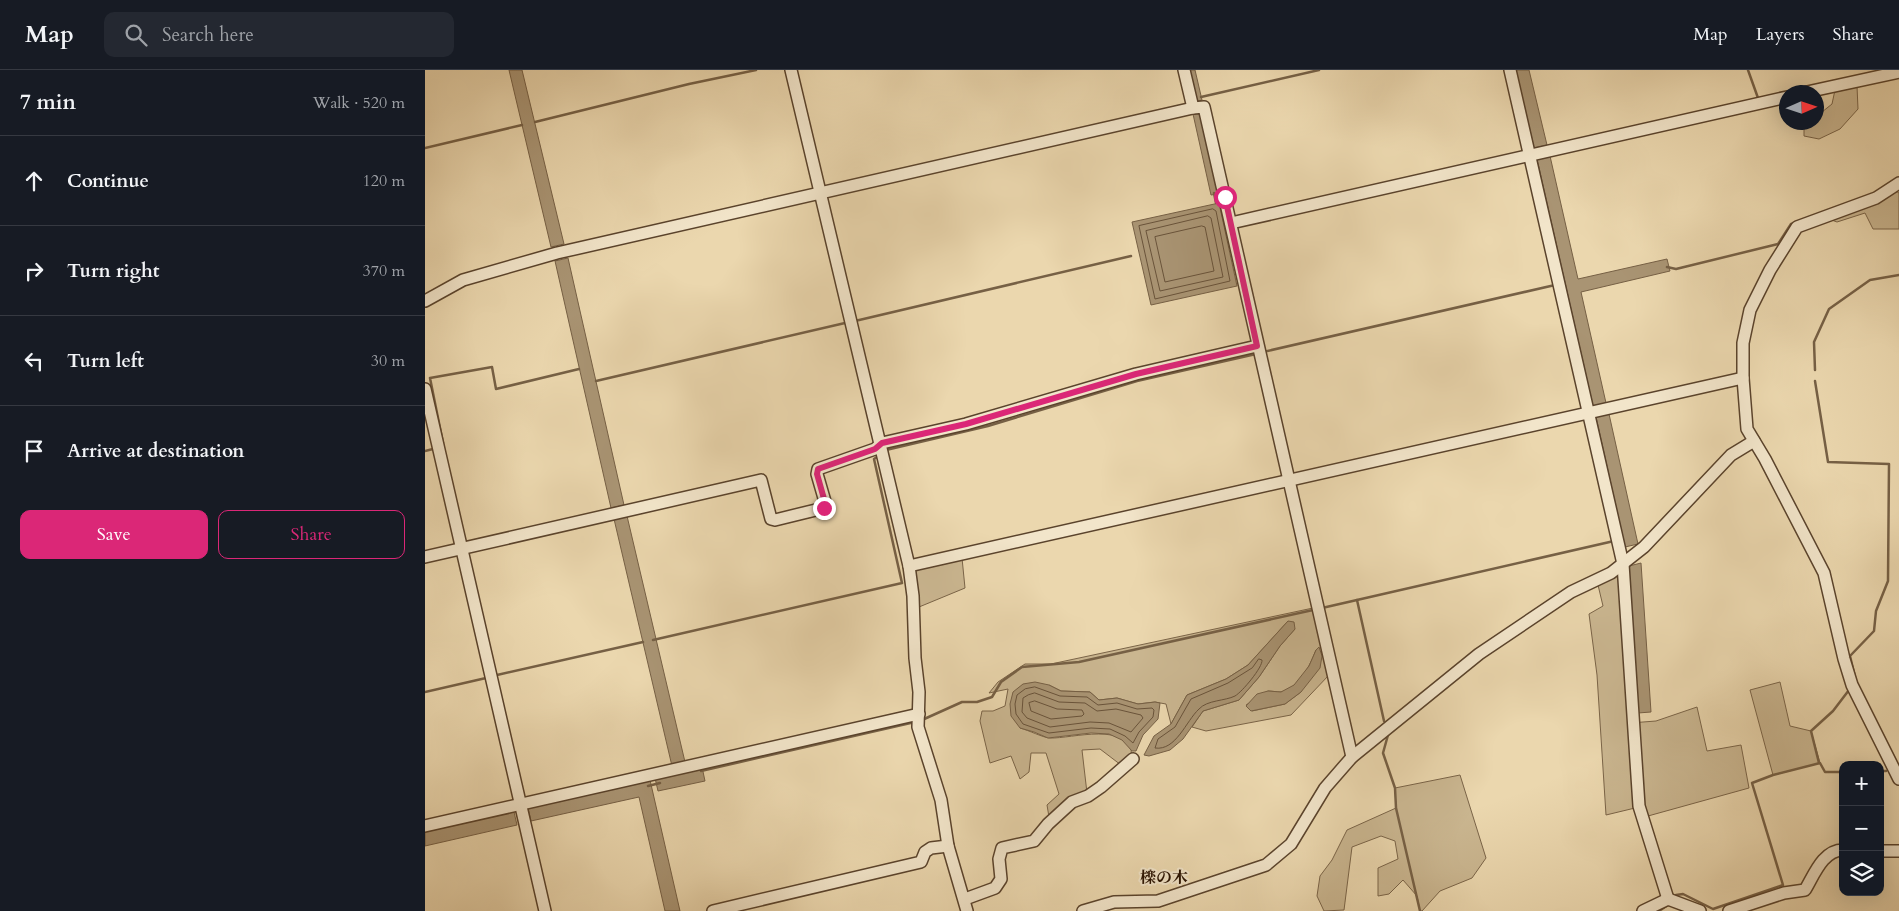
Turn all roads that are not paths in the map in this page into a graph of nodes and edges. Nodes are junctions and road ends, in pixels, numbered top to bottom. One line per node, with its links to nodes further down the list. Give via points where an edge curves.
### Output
1 (791, 70): 10 (street)
2 (1184, 70): 7 (street)
3 (1510, 70): 8 (street)
4 (1899, 72): 5 (street)
5 (1824, 88)
6 (1779, 99): 8 (street)
7 (1196, 107): 10 (street); 11 (street, via 1204,107)
8 (1537, 153): 11 (street); 16 (street, via 1559,285)
9 (1899, 183): 14 (street, via 1876,198 1797,227 1750,310 1743,343)
10 (819, 192): 12 (street, via 560,253 463,280); 18 (street)
11 (1231, 223): 13 (street)
12 (425, 301)
13 (1258, 351): 18 (street, via 1136,374 966,424 882,443); 19 (street)
14 (1743, 378): 16 (street); 17 (street, via 1747,429)
15 (425, 389): 20 (street)
16 (1597, 410): 19 (street); 22 (street)
17 (1754, 441): 22 (street, via 1731,455); 27 (street, via 1824,573 1852,684)
18 (881, 451): 20 (street, via 875,449 818,469 826,506 775,520 771,518 761,480); 23 (street)
19 (1289, 480): 23 (street); 25 (street)
20 (462, 549): 21 (street); 28 (street)
21 (425, 557)
22 (1630, 558): 25 (street, via 1611,573 1571,592 1479,654); 34 (street, via 1639,806)
23 (909, 566): 24 (street)
24 (919, 714): 28 (street, via 678,768); 30 (street, via 918,727 941,800)
25 (1352, 757): 38 (street, via 1325,788 1291,844 1266,865 1157,901 1114,902)
26 (1133, 759): 35 (street, via 1101,787 1072,802 1033,841 1002,848 999,859 1001,878 995,888)
27 (1899, 779)
28 (522, 813): 29 (street); 36 (street)
29 (425, 826)
30 (948, 846): 35 (street); 37 (street, via 931,848 925,852 921,862)
31 (1839, 850): 41 (street, via 1827,855 1805,890)
32 (1884, 851): 33 (street)
33 (1899, 851)
34 (1672, 900): 39 (street); 40 (street)
35 (966, 905)
36 (545, 911)
37 (713, 911)
38 (1083, 911)
39 (1643, 911)
40 (1700, 911)
41 (1729, 911)

